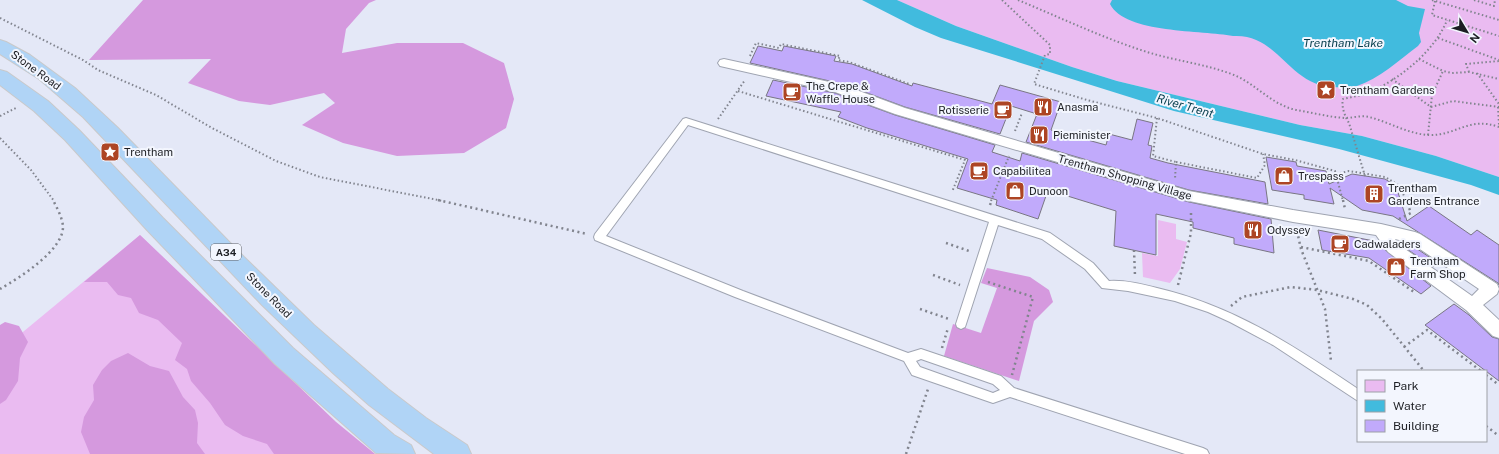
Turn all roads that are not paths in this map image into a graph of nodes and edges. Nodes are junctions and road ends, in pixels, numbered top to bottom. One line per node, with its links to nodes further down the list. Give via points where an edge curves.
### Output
1 (0, 46): 13 (highway, Stone Road / A34, via 63,89 324,349 390,406)
2 (724, 63): 5 (street, Trentham Shopping Village, via 838,88 900,111 1189,196)
3 (0, 76): 12 (highway, A34, via 72,134 284,356 385,444)
4 (995, 220): 7 (lane); 9 (lane, via 686,121 599,237); 11 (lane, via 1046,236 1089,266 1106,285 1118,284 1190,301 1268,336)
5 (1381, 230): 6 (street, via 1393,248); 6 (street, Trentham Shopping Village, via 1415,238 1490,289)
6 (1472, 305): 8 (street)
7 (961, 324)
8 (1499, 331)
9 (908, 358): 10 (lane, via 921,354 997,380); 10 (lane, via 916,371 993,398)
10 (1010, 387): 14 (lane)
11 (1357, 395)
12 (401, 454)
13 (457, 454)
14 (1203, 454)

